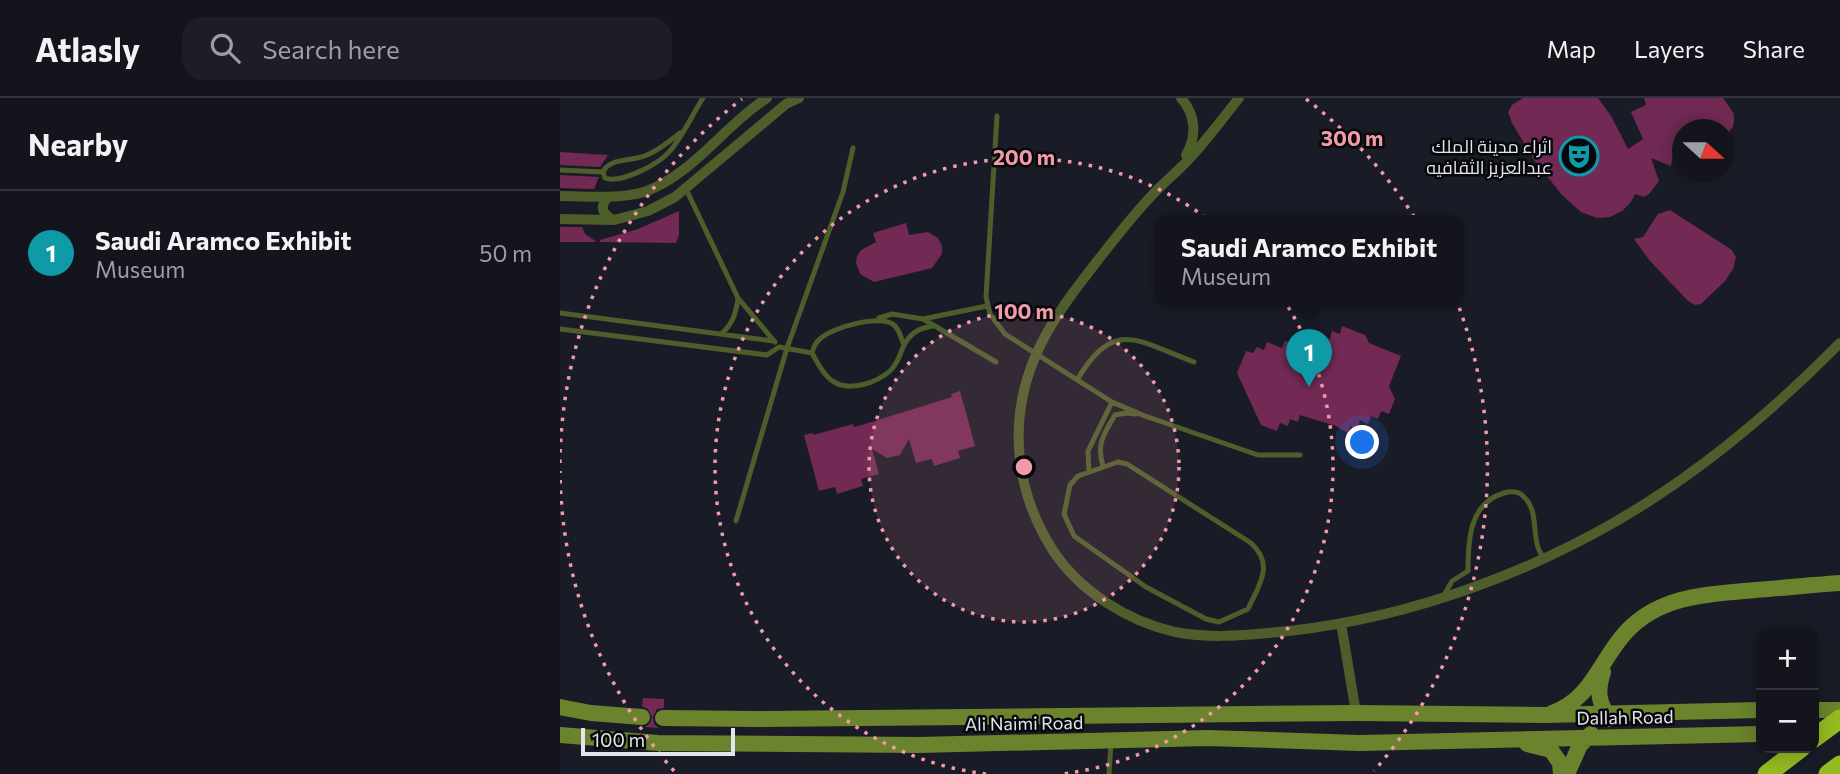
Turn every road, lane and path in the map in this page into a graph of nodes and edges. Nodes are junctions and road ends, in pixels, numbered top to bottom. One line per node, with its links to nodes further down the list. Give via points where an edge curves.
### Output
1 (703, 98): 7 (lane)
2 (767, 98): 14 (street, via 660,184)
3 (799, 98): 12 (street, via 776,112)
4 (1181, 98): 11 (street, via 1188,106 1193,143)
5 (1239, 98): 11 (street)
6 (997, 116): 18 (lane)
7 (682, 131): 10 (lane, via 649,155 610,162); 10 (lane, via 670,152 652,164 618,179 605,178)
8 (853, 148): 29 (lane, via 835,216)
9 (560, 170): 10 (lane)
10 (603, 172)
11 (1174, 176): 31 (street, via 1121,229 1056,317)
12 (686, 189): 16 (street, via 648,211); 17 (lane)
13 (560, 196): 14 (street)
14 (608, 197): 16 (street, via 602,209)
15 (560, 219): 16 (street)
16 (614, 220)
17 (738, 298): 24 (lane, via 733,322); 25 (lane)
18 (987, 306): 20 (lane); 31 (lane, via 1005,334)
19 (560, 313): 24 (lane)
20 (923, 318): 21 (lane, via 892,314); 22 (lane)
21 (875, 319): 27 (lane, via 896,326); 30 (lane, via 820,339)
22 (932, 326): 27 (lane, via 910,334); 32 (lane)
23 (560, 329): 28 (lane, via 767,355)
24 (722, 334): 25 (lane)
25 (774, 341): 28 (lane)
26 (1840, 343): 41 (street, via 1763,416 1709,458 1639,507)
27 (904, 345): 30 (lane, via 890,371 857,386 831,380)
28 (779, 347): 29 (lane)
29 (787, 348): 30 (lane); 40 (lane)
30 (811, 354)
31 (1036, 354): 34 (lane); 44 (street, via 1021,398 1021,474 1043,534 1066,568 1092,593 1109,605 1174,632 1261,634)
32 (996, 362)
33 (1194, 362): 34 (lane, via 1121,339 1099,349)
34 (1077, 380): 35 (lane)
35 (1112, 402): 36 (lane); 39 (lane, via 1088,451)
36 (1145, 416): 37 (lane, via 1258,455); 38 (lane, via 1115,415 1101,439 1098,452)
37 (1300, 455)
38 (1103, 466): 39 (lane); 39 (lane, via 1127,464 1261,552 1265,567 1248,609 1219,622 1206,619 1146,587 1074,536 1064,514 1070,485)
39 (1089, 471)
40 (736, 521)
41 (1544, 558): 43 (street); 43 (lane, via 1537,548 1529,504 1517,492 1504,493 1479,508 1471,529 1468,571 1452,581)
42 (1840, 583): 45 (main road, via 1676,600 1643,617)
43 (1443, 597): 44 (street)
44 (1341, 623): 50 (street)
45 (1616, 644): 51 (main road, via 1586,690 1567,706); 54 (main road, via 1599,684 1600,702)
46 (560, 707): 52 (main road)
47 (1756, 710): 54 (main road, Dallah Road)
48 (1819, 710): 49 (main road)
49 (1840, 710)
50 (1356, 713): 51 (main road, Ali Naimi Road); 53 (main road, Ali Naimi Road)
51 (1545, 715): 54 (main road, Dallah Road)
52 (642, 717)
53 (663, 718)
54 (1610, 719): 61 (main road, via 1626,732); 62 (main road)
55 (1840, 719): 59 (highway, bridge)
56 (1840, 732): 58 (main road)
57 (1756, 733): 61 (main road, Dallah Road)
58 (1819, 733)
59 (1819, 734)
60 (560, 735): 63 (main road, Ali Naimi Road, via 672,743 919,745)
61 (1641, 736): 62 (main road, Dallah Road)
62 (1588, 737): 64 (main road, Dallah Road); 69 (main road)
63 (1111, 740): 64 (main road, Ali Naimi Road); 67 (lane)
64 (1490, 741): 68 (main road, via 1546,747 1560,762)
65 (1794, 753): 70 (highway)
66 (1840, 765): 71 (highway)
67 (1109, 774)
68 (1561, 774)
69 (1567, 774)
70 (1767, 774)
71 (1828, 774)

